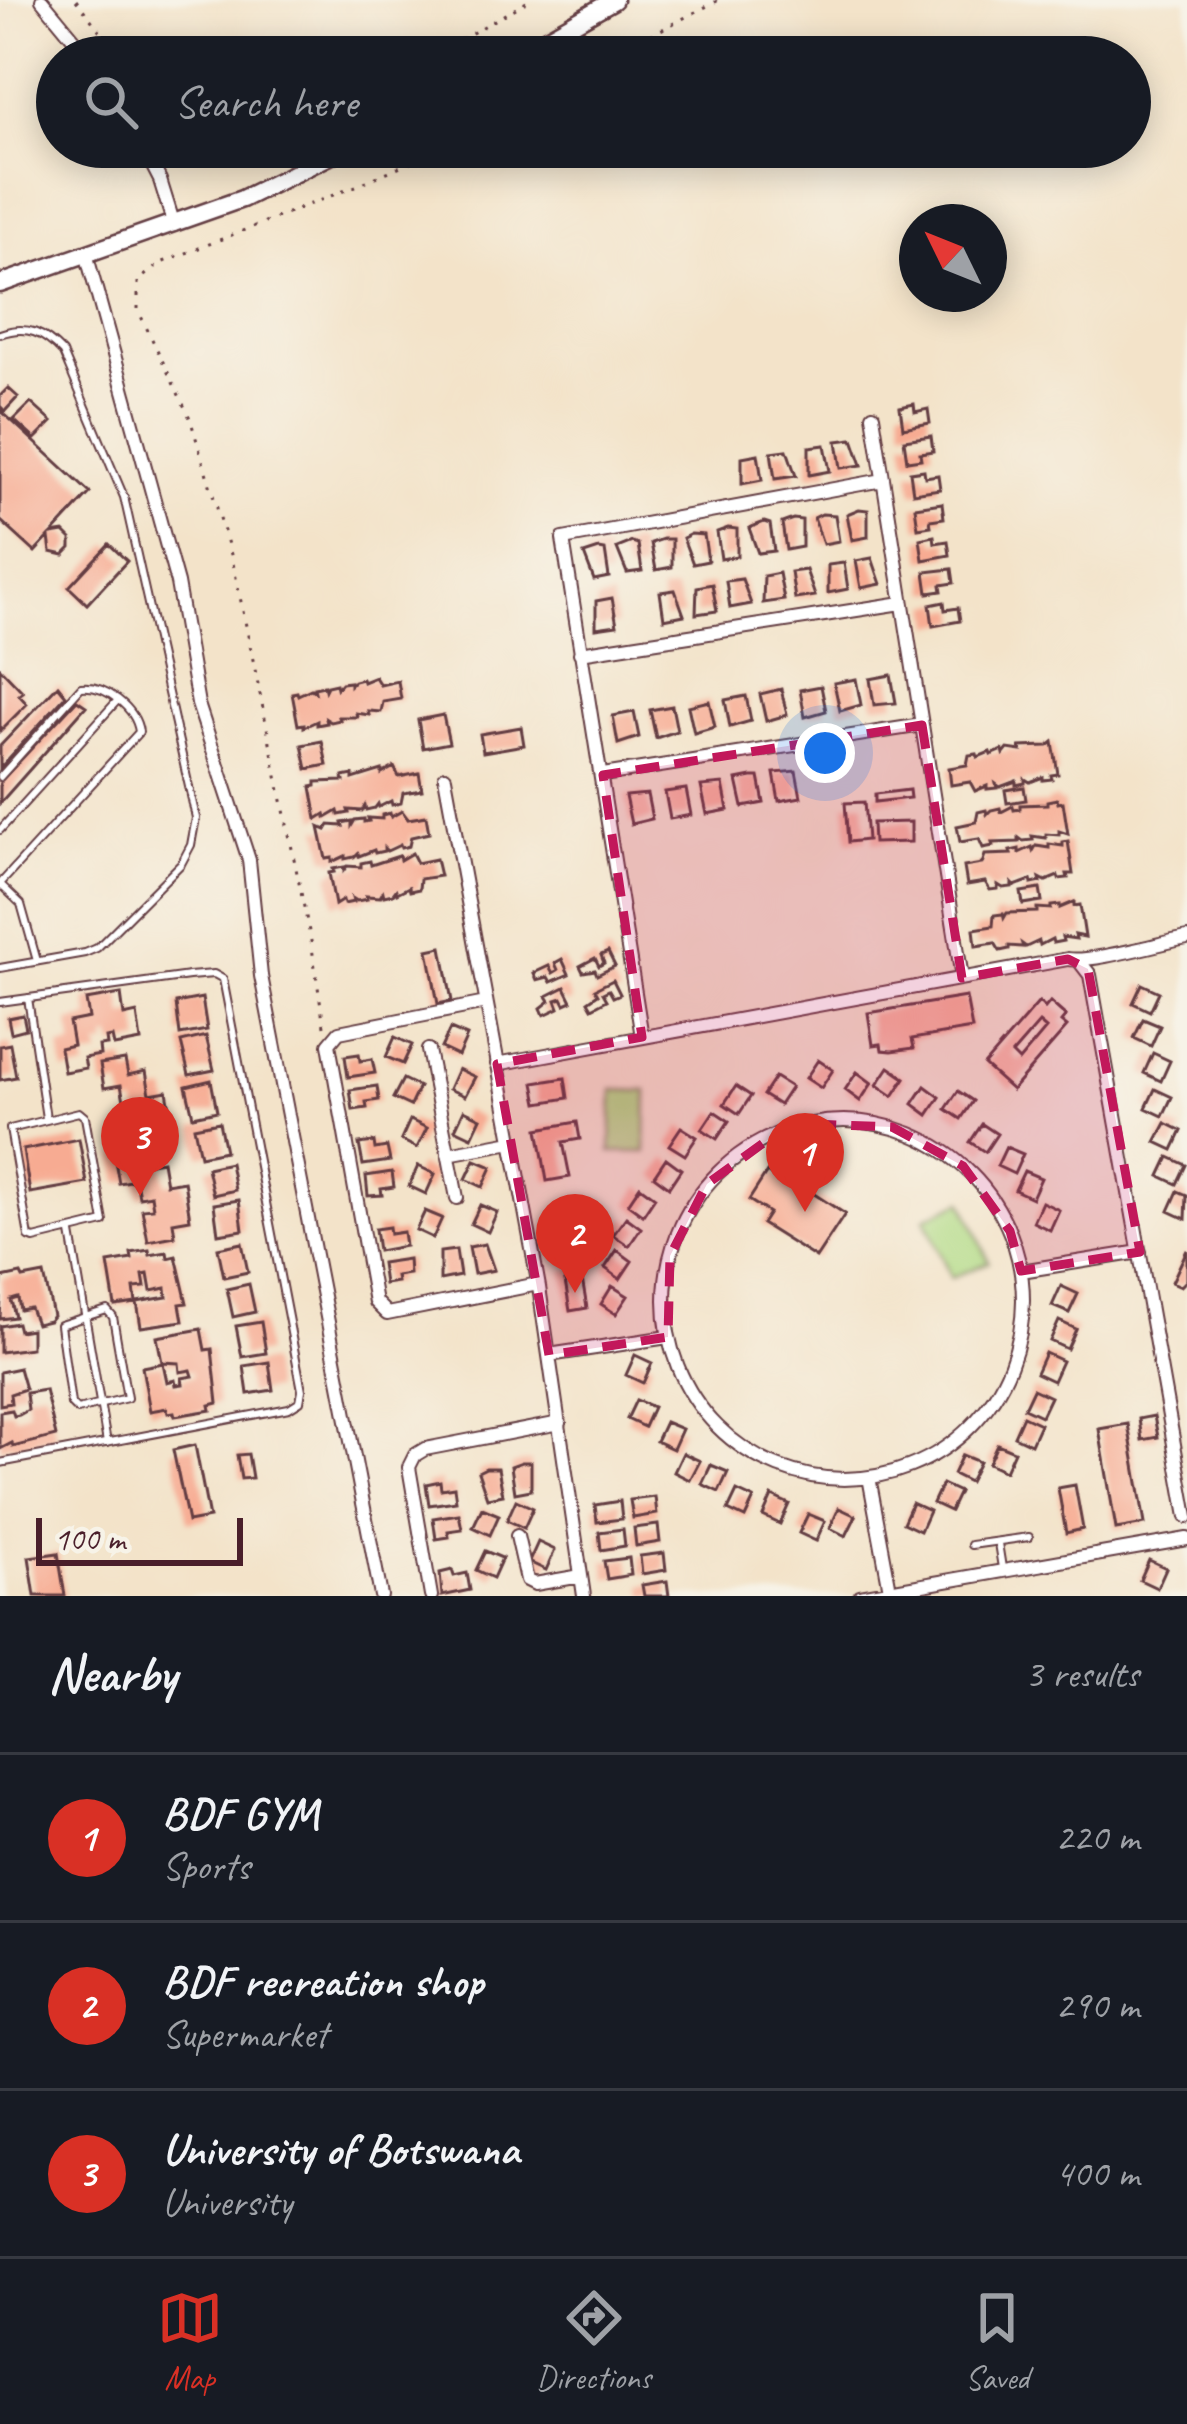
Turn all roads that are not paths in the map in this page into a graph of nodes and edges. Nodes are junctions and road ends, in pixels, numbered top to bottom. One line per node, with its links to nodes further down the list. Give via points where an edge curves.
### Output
1 (43, 0): 3 (street)
2 (614, 0): 4 (street)
3 (72, 36)
4 (550, 36)
5 (154, 168): 7 (street)
6 (305, 168): 7 (street)
7 (174, 225): 8 (street)
8 (86, 253): 9 (street); 57 (street, via 177,583 198,704 249,860 261,976)
9 (0, 284)
10 (0, 334): 22 (lane, via 34,331 63,353 124,497 196,818 181,864 97,947)
11 (873, 415): 12 (street)
12 (883, 480): 13 (street); 14 (street, via 563,539)
13 (902, 603): 14 (street); 16 (street)
14 (580, 653): 17 (street)
15 (117, 700): 18 (lane, via 81,687); 20 (lane); 22 (lane, via 139,732 0,884 21,904)
16 (922, 725): 17 (street); 25 (street)
17 (603, 775): 29 (street)
18 (0, 777)
19 (445, 777): 28 (street)
20 (0, 830)
21 (1187, 938): 23 (street)
22 (37, 962): 24 (lane)
23 (1080, 962): 25 (street); 37 (street, via 1090,975)
24 (0, 968)
25 (962, 978): 29 (street)
26 (28, 998): 27 (lane); 32 (lane); 45 (lane, via 190,976 223,979 302,1390 289,1408)
27 (0, 1001)
28 (486, 1004): 31 (street); 39 (street, via 339,1032 328,1050 379,1310)
29 (642, 1037): 31 (street)
30 (428, 1050): 34 (street)
31 (497, 1064): 33 (street)
32 (46, 1118): 36 (lane, via 83,1113 94,1156 104,1222); 36 (lane, via 10,1129 29,1237)
33 (512, 1142): 34 (street); 39 (street)
34 (448, 1154): 35 (street)
35 (457, 1198)
36 (70, 1232): 40 (lane)
37 (1140, 1252): 38 (street); 48 (street)
38 (1021, 1271): 41 (street, via 990,1196 930,1142 892,1127 812,1124 737,1156 707,1184 670,1256); 47 (street, via 1018,1341 988,1406 936,1453)
39 (538, 1284): 42 (street)
40 (85, 1316): 43 (lane); 43 (lane, via 60,1325 71,1404); 43 (lane, via 111,1312 128,1395)
41 (668, 1336): 42 (street); 47 (street, via 699,1407 725,1436 757,1458 812,1476)
42 (549, 1355): 44 (street)
43 (101, 1407): 45 (lane)
44 (560, 1424): 55 (street); 58 (street, via 415,1455 409,1467)
45 (107, 1443): 46 (lane)
46 (0, 1463)
47 (869, 1477): 56 (street)
48 (1187, 1517)
49 (517, 1536): 55 (street, via 527,1580)
50 (1030, 1537): 52 (lane)
51 (1187, 1539): 54 (street)
52 (998, 1543): 53 (lane); 54 (lane)
53 (971, 1545)
54 (1003, 1571): 56 (street)
55 (581, 1576): 59 (street)
56 (891, 1593): 60 (street)
57 (381, 1596)
58 (431, 1596)
59 (584, 1596)
60 (860, 1596)

